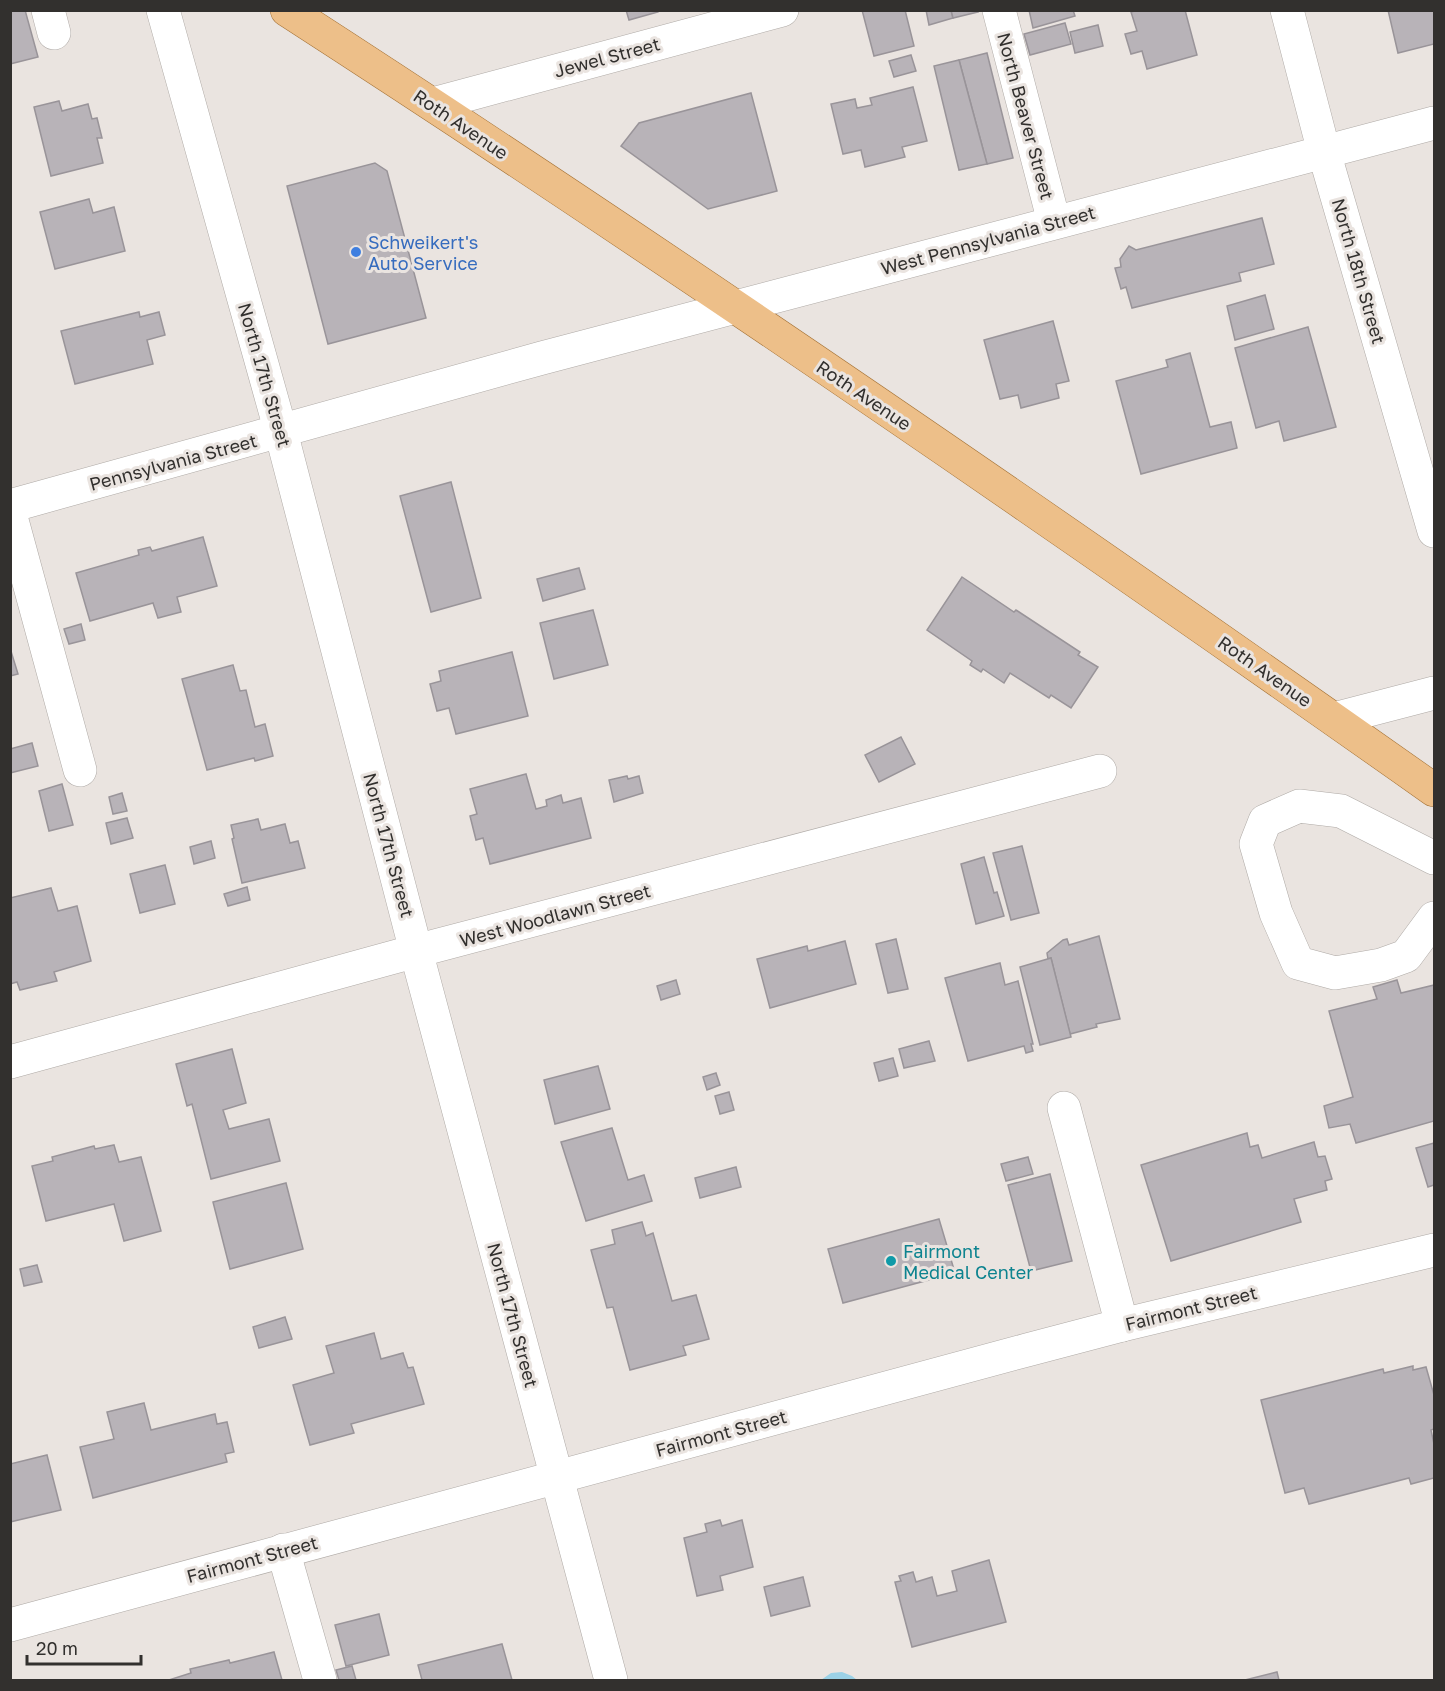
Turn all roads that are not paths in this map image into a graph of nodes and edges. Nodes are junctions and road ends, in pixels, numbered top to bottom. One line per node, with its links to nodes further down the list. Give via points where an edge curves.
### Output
1 (163, 10): 12 (street, North 17th Street)
2 (287, 10): 6 (main road, Roth Avenue)
3 (782, 10): 6 (street, Jewel Street)
4 (999, 10): 9 (street, North Beaver Street)
5 (1287, 10): 8 (street, North 18th Street)
6 (433, 104): 10 (main road, Roth Avenue)
7 (1434, 123): 8 (street, West Pennsylvania Street)
8 (1324, 152): 9 (street, West Pennsylvania Street); 15 (street, North 18th Street)
9 (1054, 222): 10 (street, West Pennsylvania Street)
10 (736, 307): 11 (street, West Pennsylvania Street); 17 (main road, Roth Avenue)
11 (542, 358): 12 (street, Pennsylvania Street)
12 (281, 432): 13 (street, Pennsylvania Street); 23 (street, North 17th Street)
13 (10, 506)
14 (10, 513): 18 (street)
15 (1434, 531)
16 (1434, 693): 17 (street)
17 (1334, 719): 20 (main road, Roth Avenue)
18 (80, 770)
19 (1100, 771): 23 (street, West Woodlawn Street)
20 (1434, 790)
21 (1434, 858): 22 (street, via 1341,811 1299,806 1265,821 1256,844 1276,913 1299,963 1335,973 1381,965 1406,956)
22 (1434, 918)
23 (416, 951): 24 (street, West Woodlawn Street); 28 (street, North 17th Street)
24 (10, 1062)
25 (1064, 1108): 27 (street)
26 (1434, 1250): 27 (street, Fairmont Street)
27 (1122, 1325): 28 (street, Fairmont Street)
28 (556, 1478): 29 (street, Fairmont Street); 32 (street, North 17th Street)
29 (283, 1551): 30 (street, Fairmont Street); 31 (street)
30 (10, 1625)
31 (320, 1680)
32 (610, 1680)

